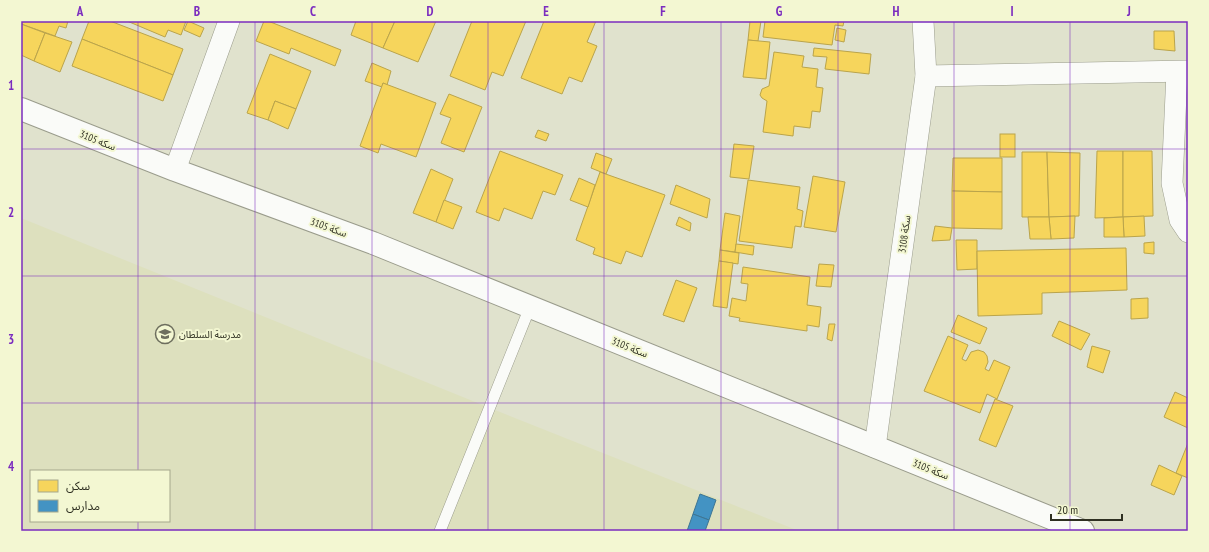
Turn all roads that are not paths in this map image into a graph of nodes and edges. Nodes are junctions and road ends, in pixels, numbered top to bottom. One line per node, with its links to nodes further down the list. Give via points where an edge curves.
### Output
1 (229, 21): 6 (street)
2 (923, 21): 4 (street, سكة 3108)
3 (1182, 71): 4 (street); 7 (street, via 1172,183 1180,220)
4 (926, 76): 9 (street, سكة 3108)
5 (21, 109): 6 (street, سكه 3105)
6 (175, 170): 8 (street, سكة 3105, via 373,243)
7 (1188, 232)
8 (530, 307): 9 (street, سكة 3105); 10 (lane)
9 (875, 447): 11 (street, سكة 3105)
10 (440, 531)
11 (1083, 531)

